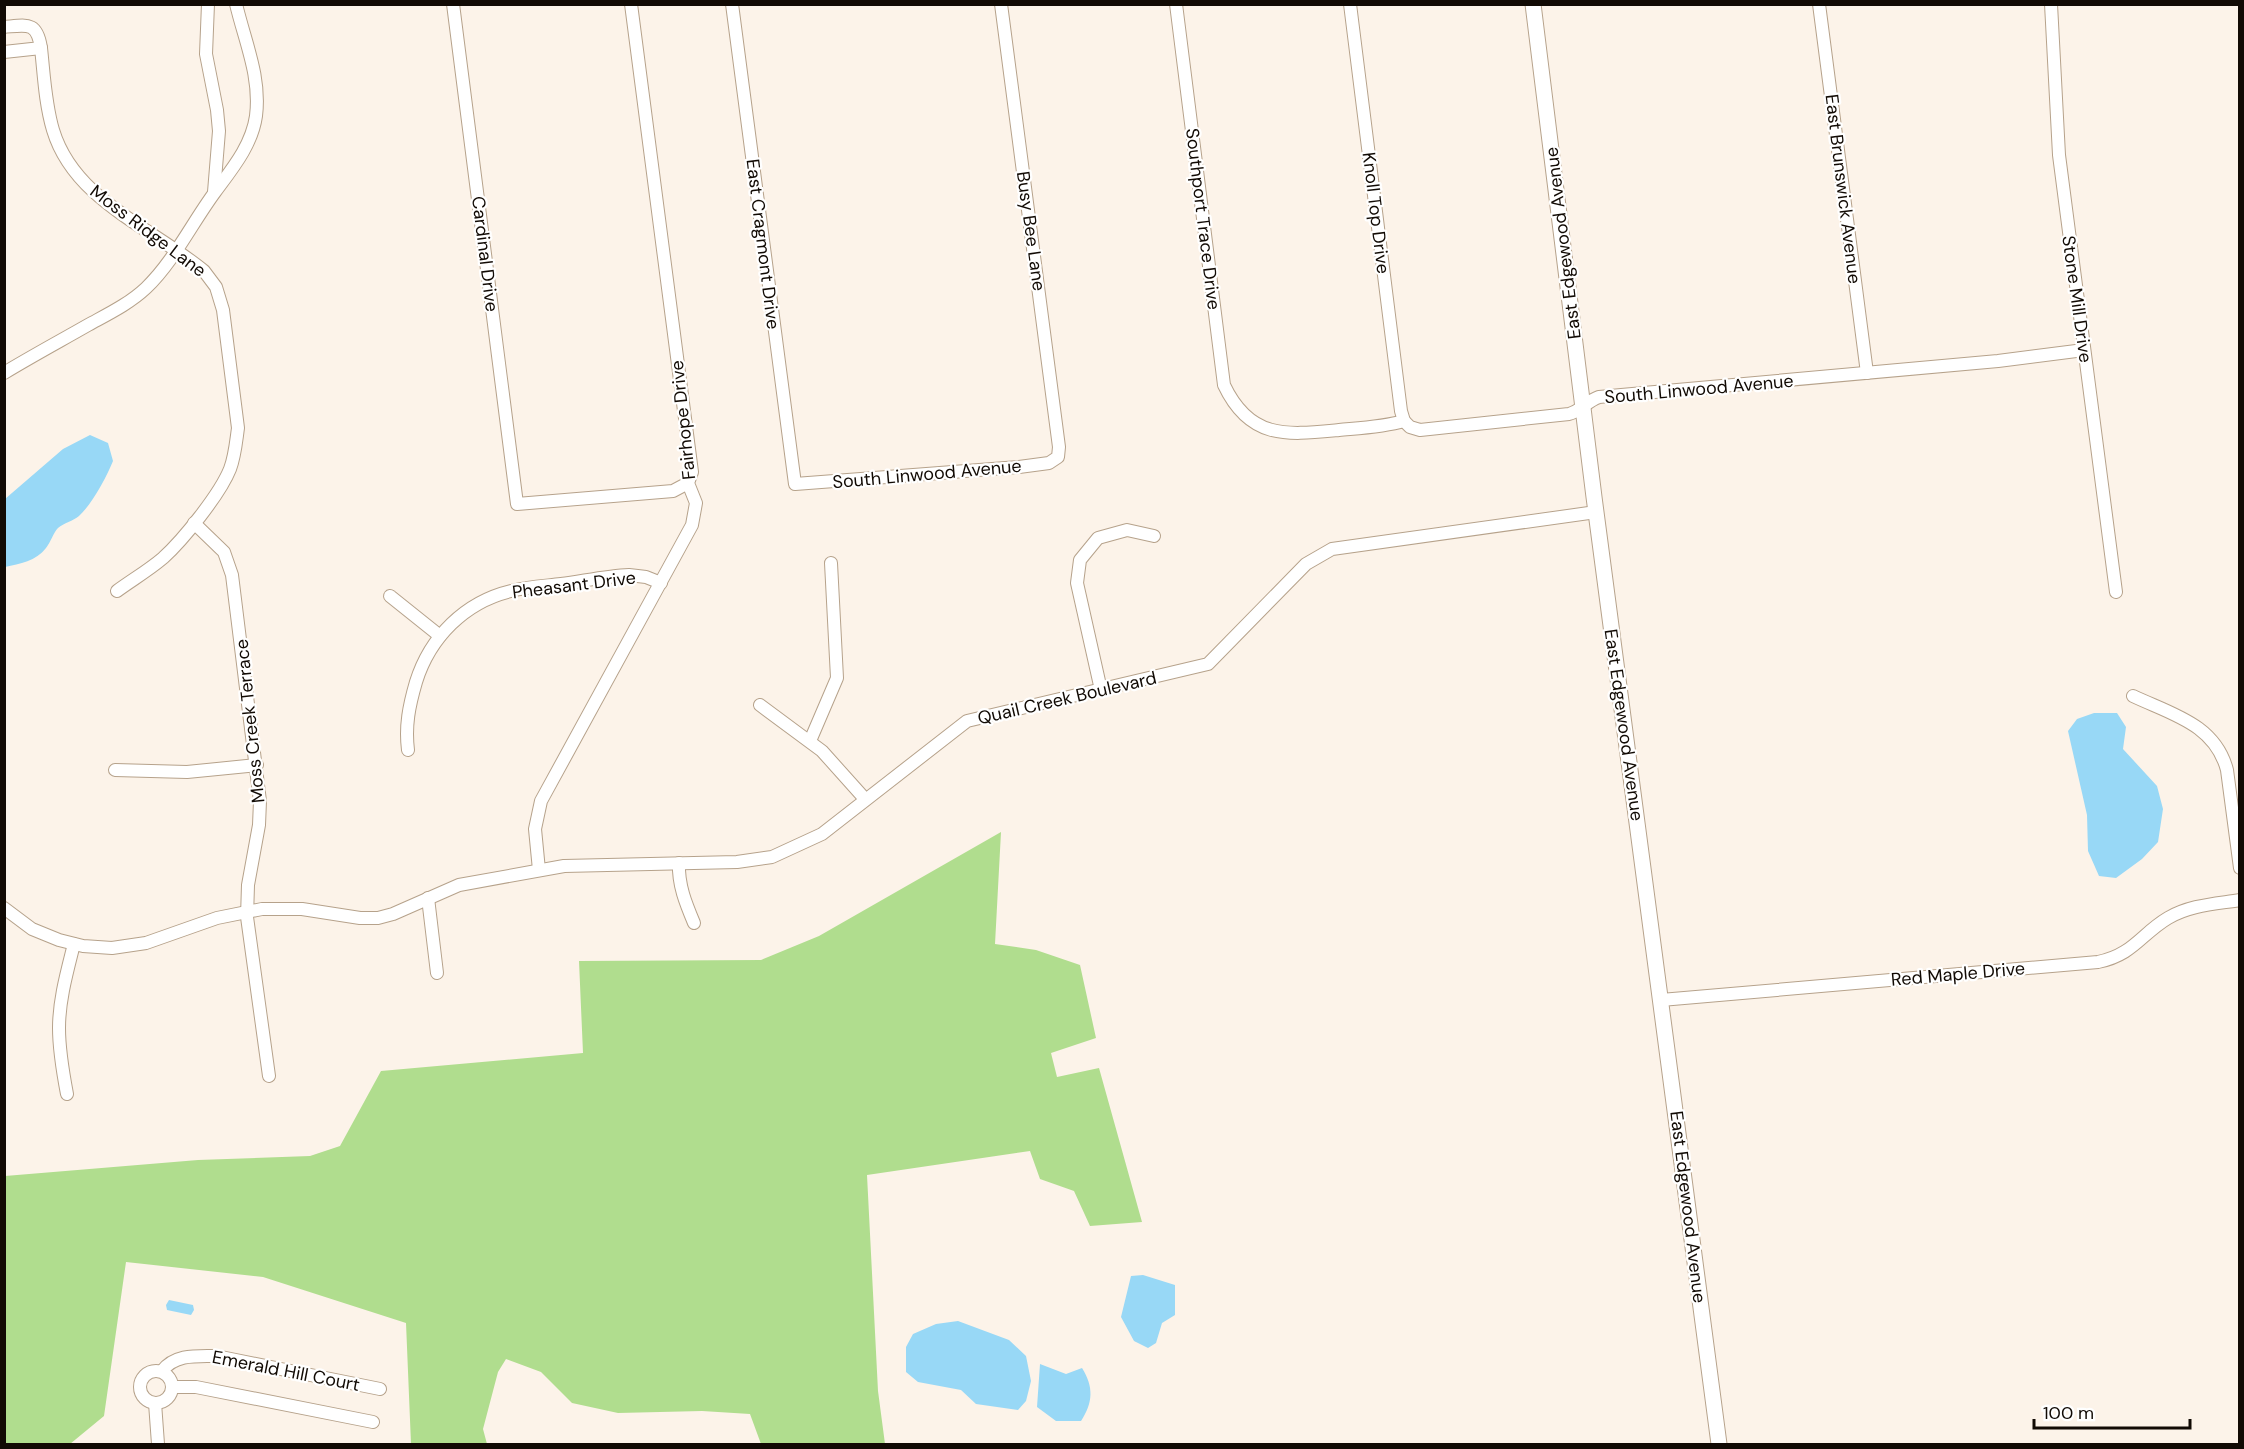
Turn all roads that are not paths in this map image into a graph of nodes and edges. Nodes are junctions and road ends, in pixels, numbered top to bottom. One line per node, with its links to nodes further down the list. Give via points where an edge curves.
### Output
1 (208, 4): 15 (street, via 206,54 219,131)
2 (236, 4): 15 (street, via 256,76 256,118 243,153)
3 (453, 4): 24 (street, Cardinal Drive, via 517,504 673,491)
4 (631, 4): 24 (street, Fairhope Drive, via 692,472)
5 (732, 4): 25 (street, East Cragmont Drive)
6 (1001, 4): 23 (street, Busy Bee Lane)
7 (1176, 4): 22 (street, Southport Trace Drive, via 1224,385 1231,400)
8 (1350, 4): 21 (street, Knoll Top Drive)
9 (1533, 4): 20 (main road, East Edgewood Avenue)
10 (1819, 4): 19 (street, East Brunswick Avenue)
11 (2051, 4): 17 (street, Stone Mill Drive, via 2059,155)
12 (4, 27): 13 (street, Moss Ridge Lane, via 33,27 39,34)
13 (41, 48): 14 (street); 16 (street, Moss Ridge Lane, via 49,116 70,166 96,195)
14 (4, 52)
15 (214, 193): 16 (street)
16 (176, 249): 18 (street, via 154,280 125,304); 27 (street, Moss Ridge Lane, via 204,271 219,296 237,428 236,448 223,485)
17 (2084, 350): 19 (street, South Linwood Avenue); 32 (street, Stone Mill Drive)
18 (4, 373)
19 (1867, 373): 20 (street, South Linwood Avenue, via 1599,397)
20 (1583, 406): 21 (street, South Linwood Avenue, via 1569,414 1420,430); 26 (main road, East Edgewood Avenue)
21 (1404, 421): 22 (street, South Linwood Avenue, via 1298,434 1276,432)
22 (1254, 423)
23 (1058, 457): 25 (street, South Linwood Avenue, via 1048,463 1019,467)
24 (688, 483): 30 (street, Fairhope Drive, via 696,503 694,517)
25 (795, 484)
26 (1596, 512): 35 (street, Quail Creek Boulevard, via 1332,549 1306,564 1208,664); 53 (main road, East Edgewood Avenue)
27 (194, 523): 31 (street, Moss Ridge Lane, via 163,558); 40 (street, Moss Creek Terrace, via 224,552 232,575)
28 (1154, 536): 35 (street, via 1127,530 1098,538 1080,560 1077,583)
29 (831, 563): 38 (street, via 837,678)
30 (662, 583): 34 (street, Pheasant Drive, via 629,575 513,591 477,605); 45 (street, Fairhope Drive, via 542,801 535,830)
31 (117, 591)
32 (2116, 592)
33 (390, 596): 34 (street)
34 (440, 636): 39 (street, Pheasant Drive, via 420,670 409,708)
35 (1101, 690): 42 (street, Quail Creek Boulevard, via 967,721)
36 (2133, 696): 44 (street, via 2192,723 2215,742 2227,770)
37 (760, 705): 38 (street)
38 (810, 741): 42 (street)
39 (408, 750)
40 (256, 765): 41 (street, via 206,771); 49 (street, Moss Creek Terrace, via 260,811)
41 (115, 770)
42 (865, 799): 43 (street, Quail Creek Boulevard, via 822,834 782,854 742,862)
43 (679, 863): 45 (street, Quail Creek Boulevard, via 576,865); 50 (street, via 684,899)
44 (2240, 868)
45 (539, 870): 46 (street, Quail Creek Boulevard, via 459,885)
46 (428, 898): 49 (street, Quail Creek Boulevard, via 371,919 302,909); 52 (street)
47 (2240, 900): 53 (street, Red Maple Drive, via 2173,915 2127,952 2104,961)
48 (4, 908): 51 (street, Quail Creek Boulevard, via 32,928)
49 (247, 911): 51 (street, Quail Creek Boulevard, via 132,946 102,948); 54 (street, Moss Creek Terrace)
50 (694, 923)
51 (74, 944): 55 (street, via 61,999 59,1029)
52 (437, 973)
53 (1661, 1000): 62 (main road, East Edgewood Avenue)
54 (269, 1076)
55 (67, 1095)
56 (162, 1371): 57 (street); 58 (street, Emerald Hill Court, via 174,1360 216,1356); 59 (street, via 147,1373 139,1386 145,1399)
57 (172, 1386): 59 (street, via 165,1400); 60 (street, via 196,1387)
58 (380, 1389)
59 (155, 1403): 61 (street)
60 (373, 1422)
61 (158, 1444)
62 (1719, 1444)

